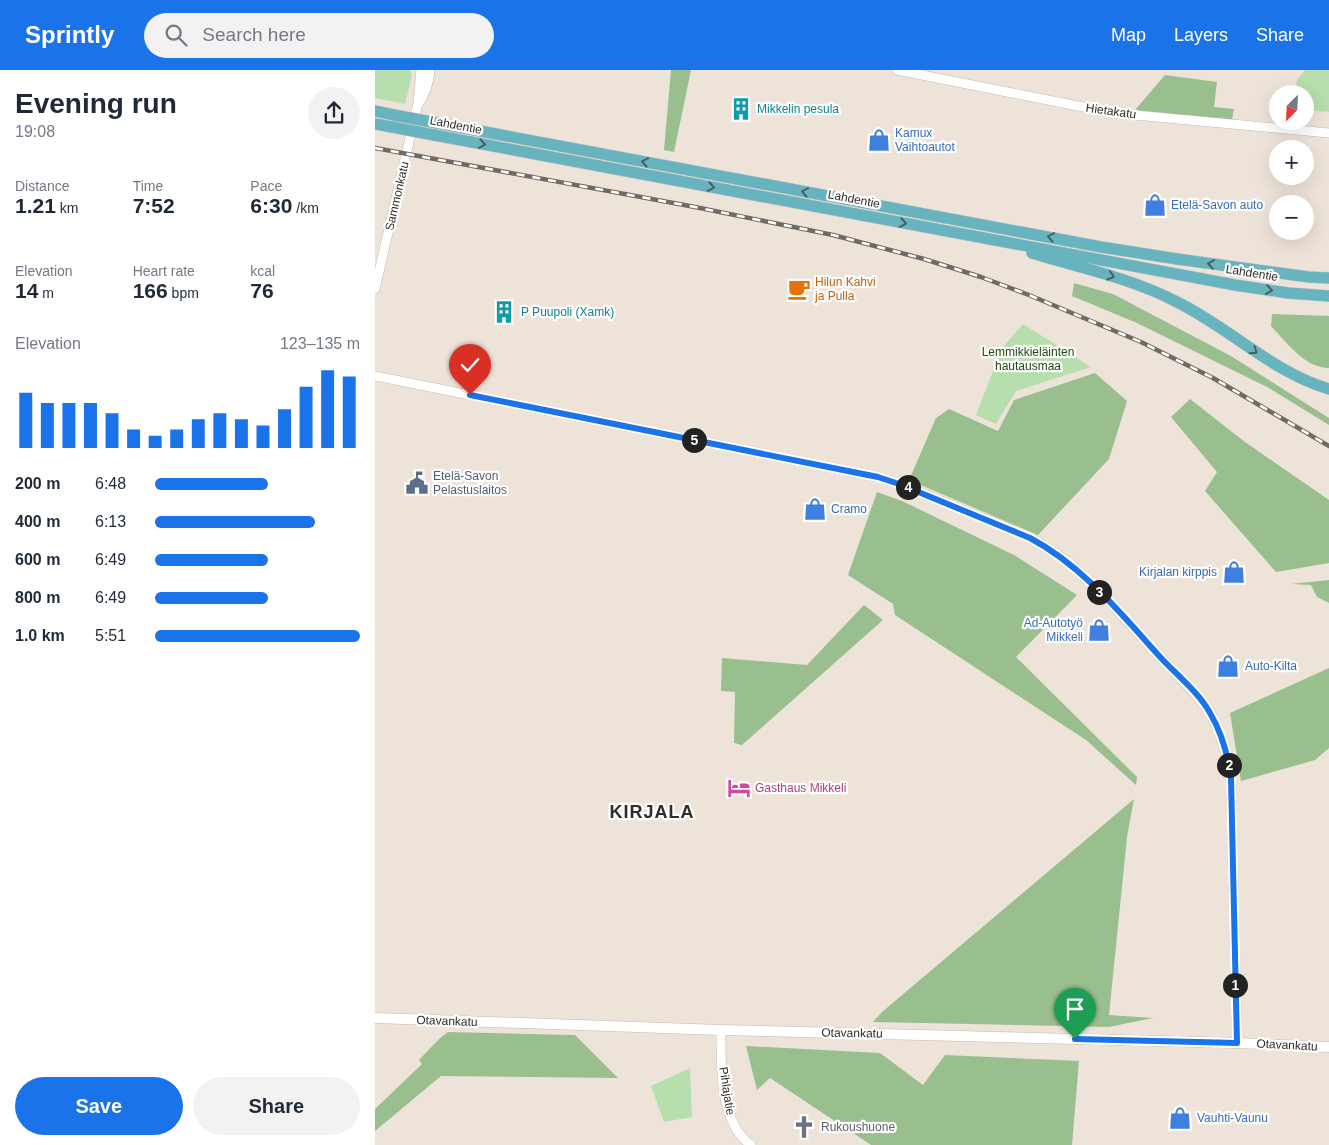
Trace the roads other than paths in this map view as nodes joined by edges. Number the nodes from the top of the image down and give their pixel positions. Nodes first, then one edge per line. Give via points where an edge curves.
1 (421, 70) edge
2 (430, 70) edge
3 (897, 70) edge
4 (418, 103) junction
5 (375, 111) edge
6 (375, 124) edge
7 (1329, 133) edge
8 (997, 242) junction
9 (1329, 278) edge
10 (375, 289) edge
11 (1329, 296) edge
12 (375, 376) edge
13 (1329, 389) edge
14 (375, 1018) edge
15 (721, 1030) junction
16 (1237, 1043) junction
17 (1329, 1047) edge
18 (751, 1145) edge

1 - 4 street, Sammonkatu
2 - 4 street, Sammonkatu via 425,95
3 - 7 street, Hietakatu via 1113,112
4 - 10 street, Sammonkatu
9 -> 5 highway, Lahdentie, bridge via 1177,260 1101,247
6 -> 8 highway, Lahdentie, bridge
8 -> 11 highway, Lahdentie via 1235,285
8 -> 13 highway via 1151,289 1202,316 1282,369
12 - 16 street via 878,477 1030,538 1069,562 1195,694 1210,712 1221,737 1231,778
14 - 15 main road, Otavankatu
15 - 16 main road, Otavankatu
15 - 18 street, Pihlajatie via 728,1113 737,1130
16 - 17 main road, Otavankatu

